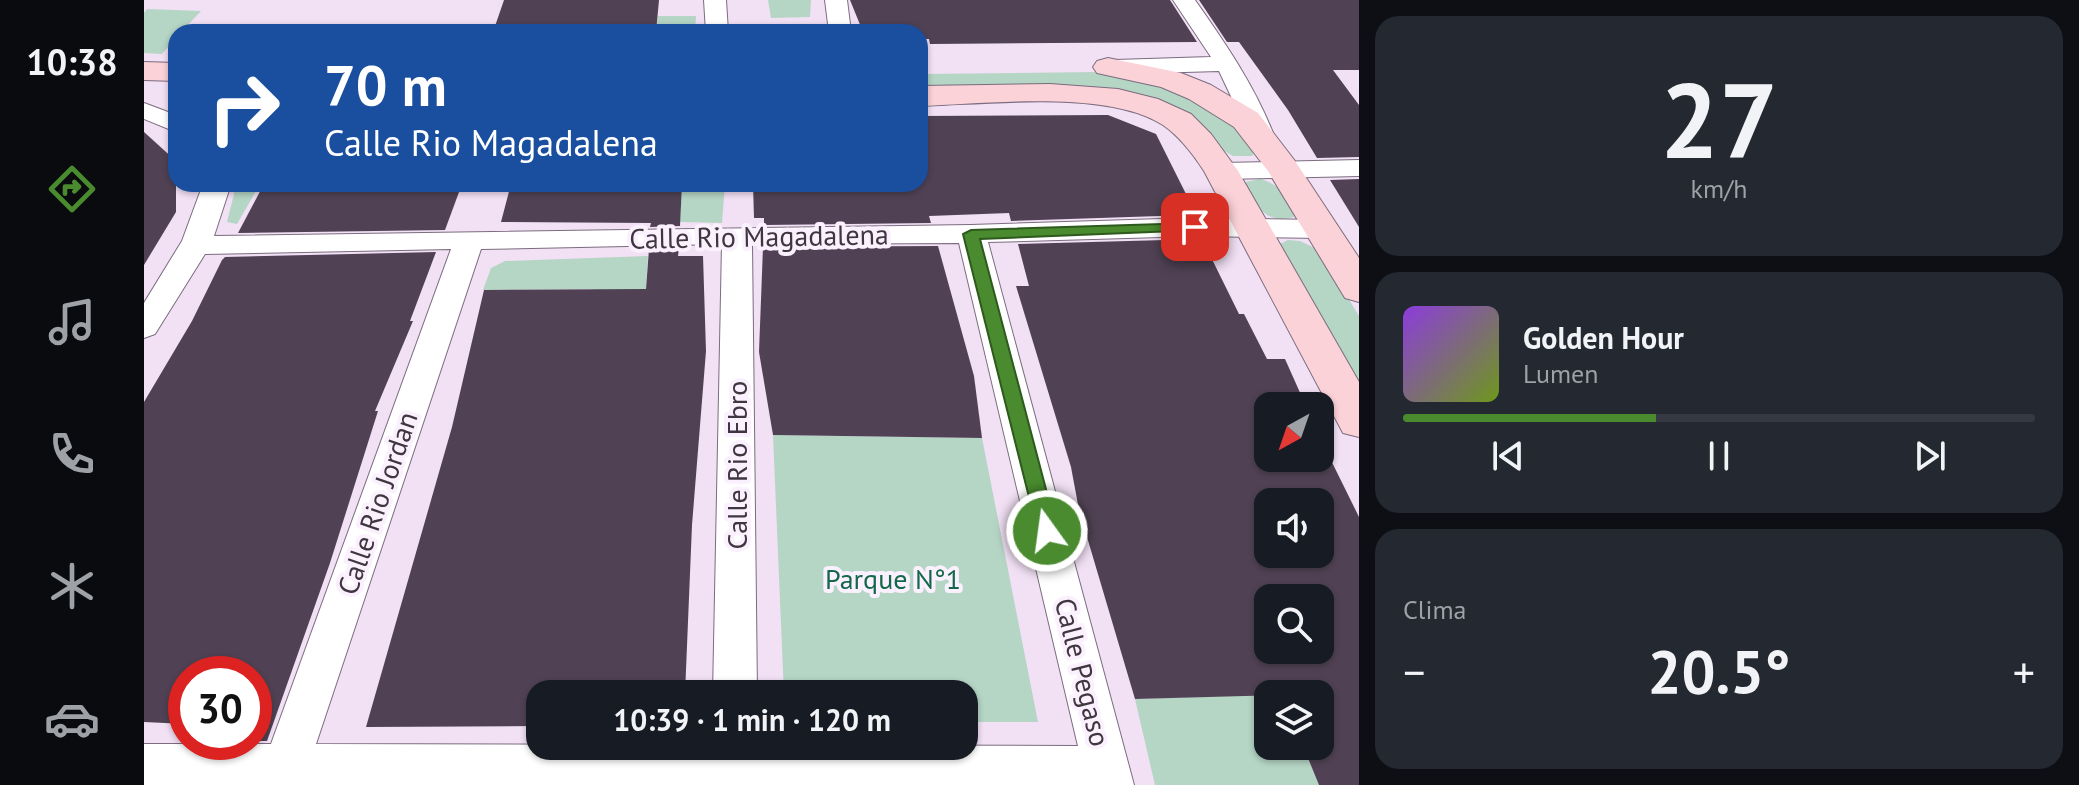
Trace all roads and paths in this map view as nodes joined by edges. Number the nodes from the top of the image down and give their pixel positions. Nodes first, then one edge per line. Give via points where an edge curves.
1 (715, 0) edge
2 (836, 0) edge
3 (1184, 0) edge
4 (716, 24) edge
5 (839, 24) edge
6 (1225, 64) junction
7 (928, 67) edge
8 (1115, 67) junction
9 (144, 71) edge
10 (168, 72) edge
11 (928, 96) edge
12 (144, 102) edge
13 (168, 102) edge
14 (144, 110) edge
15 (168, 120) edge
16 (1262, 138) junction
17 (1283, 168) junction
18 (1359, 168) edge
19 (1221, 171) junction
20 (215, 192) edge
21 (1322, 229) junction
22 (1254, 230) junction
23 (971, 234) junction
24 (737, 235) junction
25 (469, 240) junction
26 (196, 245) junction
27 (1359, 289) edge
28 (144, 327) edge
29 (1359, 421) edge
30 (735, 680) edge
31 (585, 760) edge
32 (790, 760) edge
33 (144, 766) edge
34 (286, 766) junction
35 (1110, 777) edge

1 - 4 street
2 - 5 street
3 - 6 street
6 - 8 street
6 - 16 street via 1254,112
7 - 8 main road
8 - 16 main road via 1200,92 1246,120
9 - 10 main road
11 - 19 main road via 1085,95 1132,101 1173,117 1208,150
12 - 13 main road
14 - 15 street
16 - 17 main road
17 - 18 street
17 - 19 street
17 - 21 main road
19 - 22 main road
20 - 26 street
21 - 22 street, Calle Rio Magadalena
21 - 27 main road
22 - 23 street, Calle Rio Magadalena
22 - 29 main road
23 - 24 street, Calle Rio Magadalena
23 - 35 street, Calle Pegaso
24 - 25 street, Calle Rio Magadalena
24 - 30 street, Calle Rio Ebro
25 - 26 street, Calle Rio Magadalena
25 - 34 street, Calle Rio Jordan
26 - 28 street
31 - 34 street
32 - 35 street
33 - 34 street

